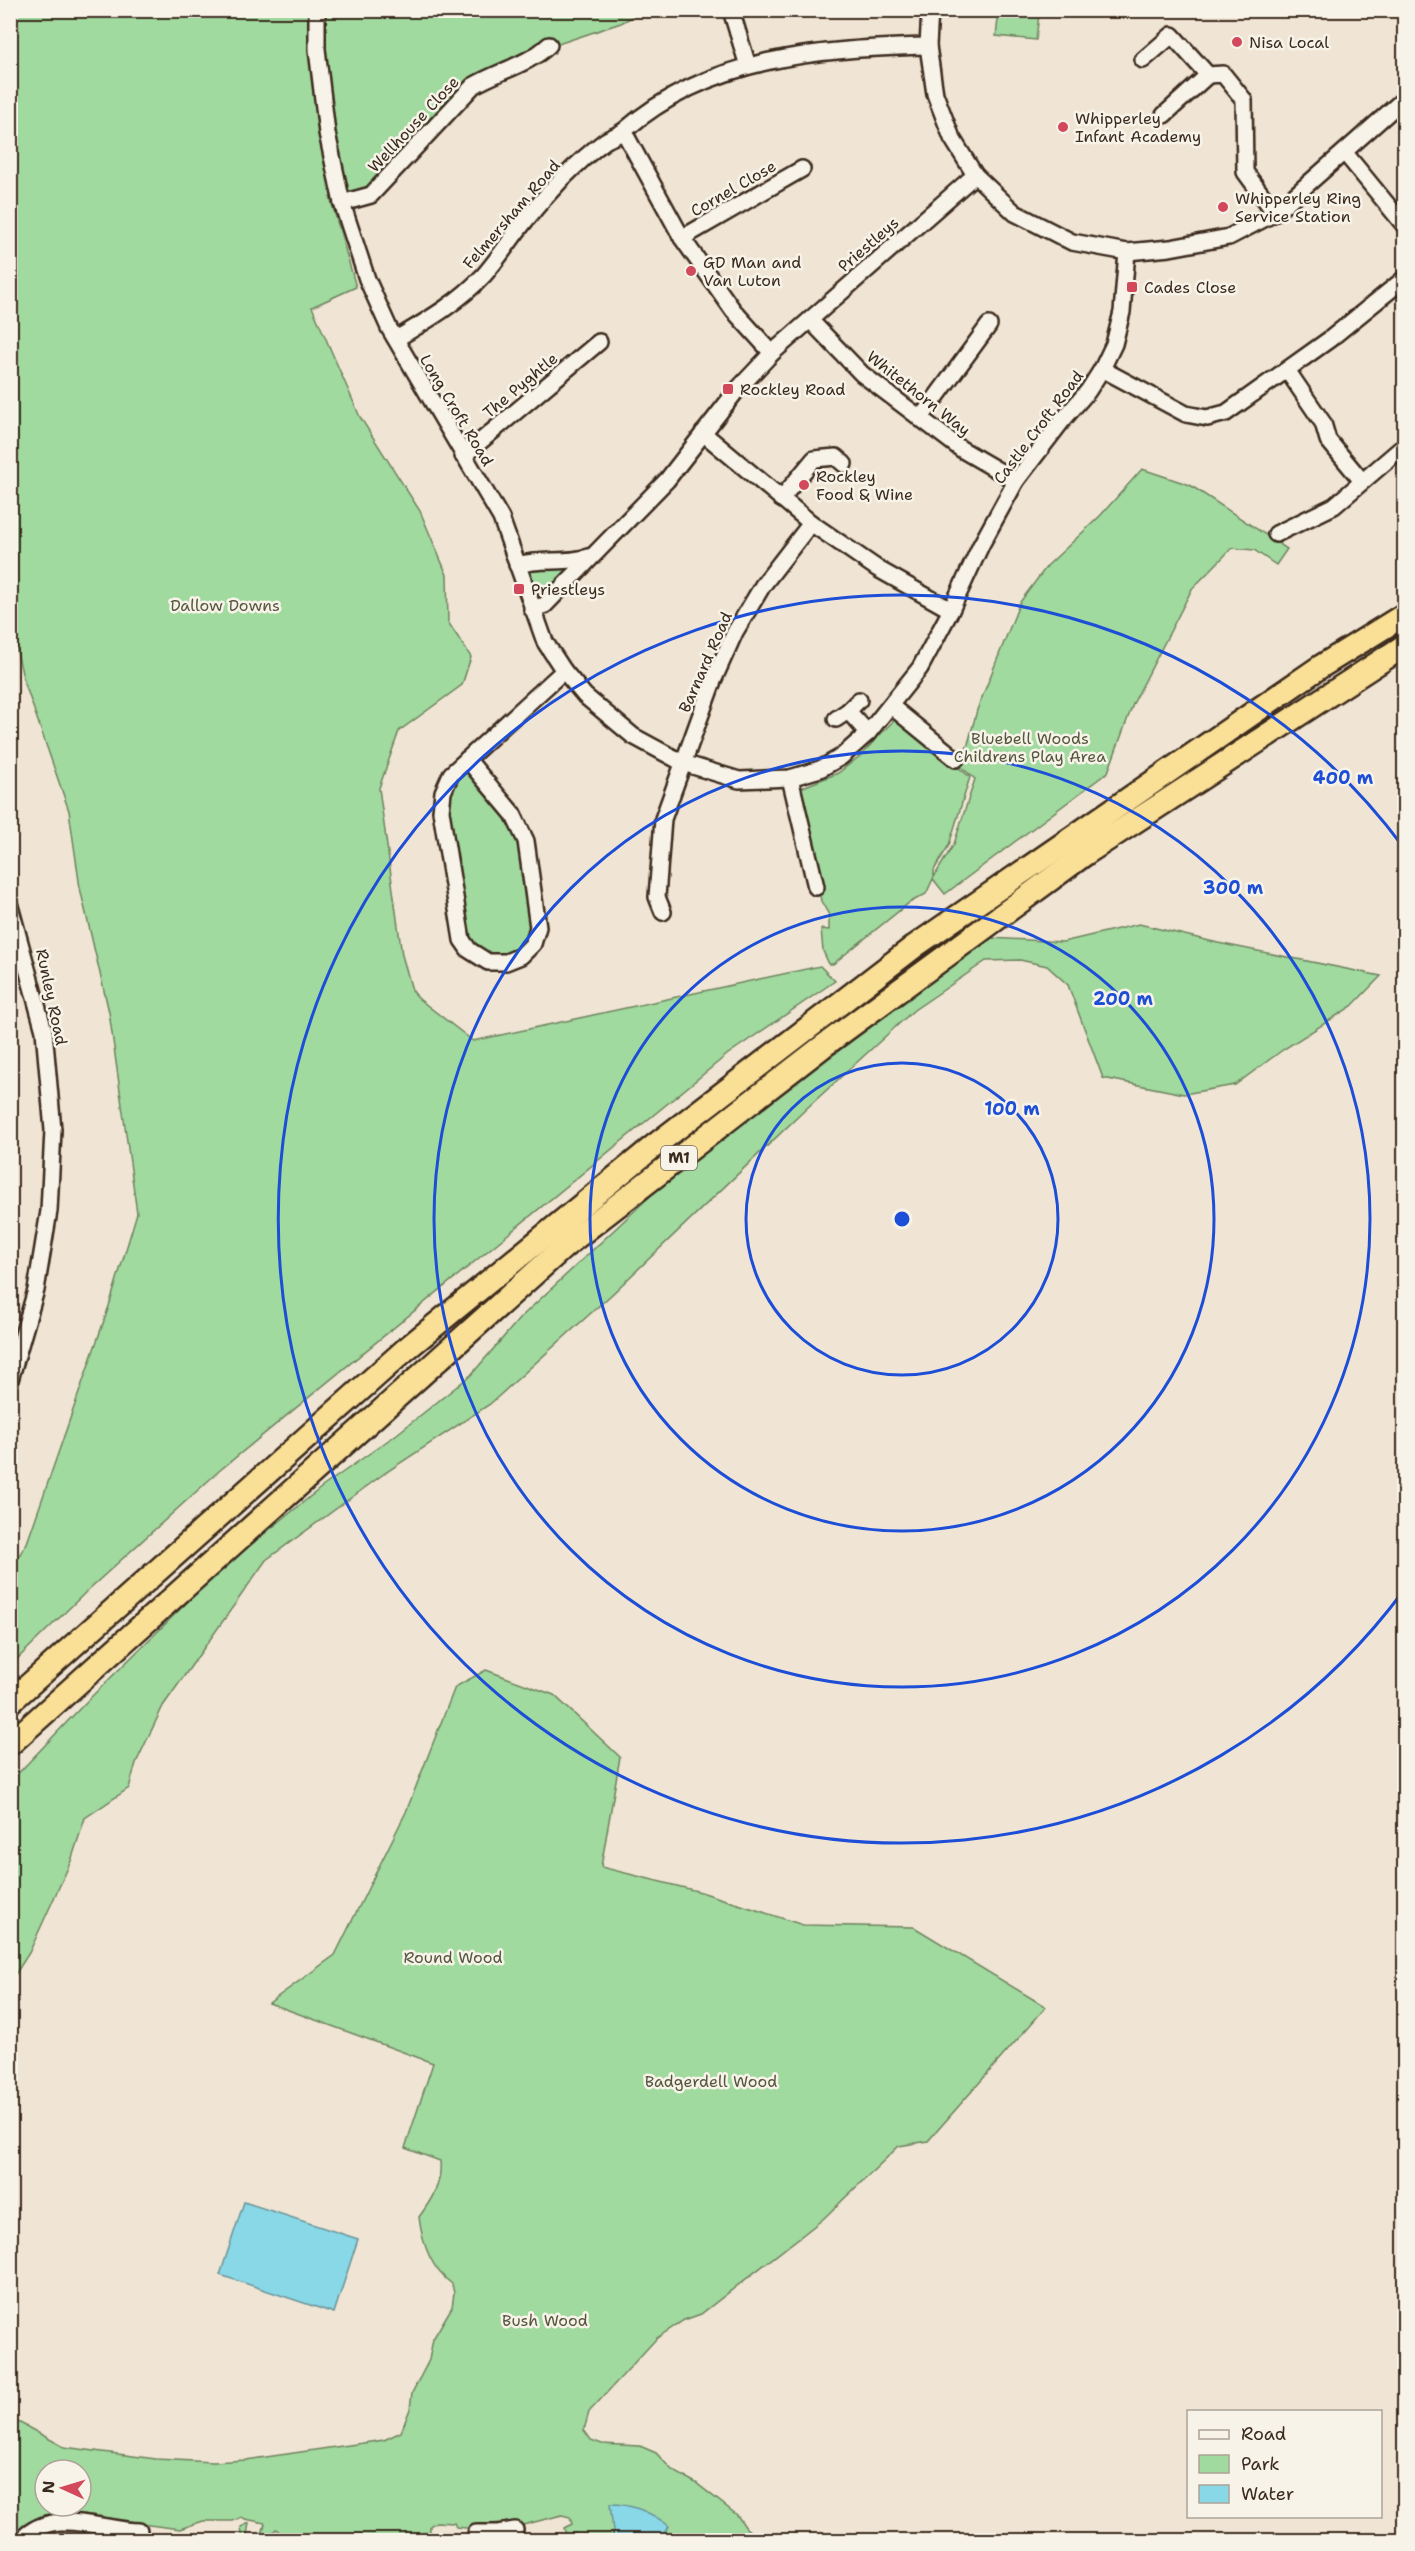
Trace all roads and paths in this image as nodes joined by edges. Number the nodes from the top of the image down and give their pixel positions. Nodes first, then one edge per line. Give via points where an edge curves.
1 (317, 10) edge
2 (731, 10) edge
3 (930, 10) edge
4 (928, 46) junction
5 (546, 48) dead end
6 (1143, 60) dead end
7 (748, 66) junction
8 (1208, 75) junction
9 (1404, 99) edge
10 (1164, 116) dead end
11 (624, 132) junction
12 (1345, 153) junction
13 (802, 170) dead end
14 (975, 175) junction
15 (342, 203) junction
16 (1275, 213) junction
17 (1404, 225) edge
18 (682, 238) junction
19 (1127, 252) junction
20 (1404, 279) edge
21 (810, 320) junction
22 (989, 325) dead end
23 (396, 339) junction
24 (599, 342) dead end
25 (772, 353) junction
26 (1102, 369) junction
27 (1287, 370) junction
28 (920, 420) junction
29 (703, 433) junction
30 (1404, 446) edge
31 (463, 456) junction
32 (844, 464) dead end
33 (1362, 481) junction
34 (1016, 482) junction
35 (781, 499) junction
36 (811, 522) junction
37 (1276, 534) dead end
38 (595, 555) junction
39 (517, 565) junction
40 (532, 609) junction
41 (951, 610) junction
42 (1404, 615) edge
43 (1404, 646) edge
44 (564, 671) junction
45 (891, 706) junction
46 (847, 710) dead end
47 (868, 733) junction
48 (467, 759) junction
49 (956, 759) dead end
50 (683, 763) junction
51 (790, 778) junction
52 (816, 887) dead end
53 (10, 906) edge
54 (663, 912) dead end
55 (10, 1380) edge
56 (10, 1702) edge
57 (10, 1744) edge
58 (515, 2530) dead end
59 (139, 2531) dead end
60 (476, 2533) dead end
61 (116, 2535) edge
62 (498, 2537) edge
63 (21, 2541) edge

1 - 15 street, Long Croft Road via 327,133
2 - 7 street
3 - 4 street
4 - 7 street, Felmersham Road via 845,48
4 - 14 street via 935,94 949,130
5 - 15 street, Wellhouse Close via 536,57 473,86 371,195
6 - 8 street via 1172,35
7 - 11 street, Felmersham Road via 674,97 633,121
8 - 10 street
8 - 16 street via 1223,74 1244,100 1245,172
9 - 12 street
11 - 18 street
11 - 23 street, Felmersham Road via 606,140 564,177 483,275 453,303
12 - 16 street
12 - 17 street
13 - 18 street, Cornel Close
14 - 19 street via 1015,213 1072,242
14 - 21 street, Priestleys
15 - 23 street, Long Croft Road via 367,279
16 - 19 street via 1229,237
18 - 25 street via 733,310
19 - 26 street, Castle Croft Road via 1122,312 1114,344
20 - 27 street
21 - 25 street, Priestleys
21 - 28 street, Whitethorn Way via 862,374
22 - 28 street
23 - 31 street, Long Croft Road
24 - 31 street, The Pyghtle
25 - 29 street, Priestleys
26 - 27 street via 1186,414 1207,418 1226,413
26 - 34 street, Castle Croft Road
27 - 33 street via 1323,423 1328,440
28 - 34 street, Whitethorn Way
29 - 35 street
29 - 38 street, Priestleys via 667,480
30 - 33 street
31 - 39 street, Long Croft Road via 501,518
32 - 35 street via 836,458 814,459
33 - 37 street via 1334,506
34 - 41 street, Castle Croft Road
35 - 36 street
36 - 41 street via 878,569
36 - 50 street, Barnard Road via 763,585 735,632
38 - 39 street via 574,562 531,561
38 - 40 street, Priestleys via 545,605
39 - 40 street, Long Croft Road
40 - 44 street, Long Croft Road via 545,642
41 - 45 street, Castle Croft Road via 920,668
42 - 56 highway, M1 via 1320,667 915,946 654,1146 405,1350
43 - 57 highway, M1 via 1085,854 822,1047 565,1246
44 - 48 street
44 - 50 street, Long Croft Road via 585,696 633,736
45 - 47 street, Castle Croft Road
45 - 49 street
46 - 47 street
47 - 51 street, Castle Croft Road via 841,758
48 - 48 street via 451,774 441,811 462,940 469,950 488,962 506,962 521,956 533,944 538,927 526,842 513,814
50 - 51 street, Castle Croft Road via 739,780
50 - 54 street, Barnard Road via 663,819 657,897
51 - 52 street
53 - 55 street, Runley Road via 44,1031 53,1130 49,1211 42,1256
58 - 62 street
59 - 61 street
60 - 62 street
61 - 63 street via 65,2521 36,2528

